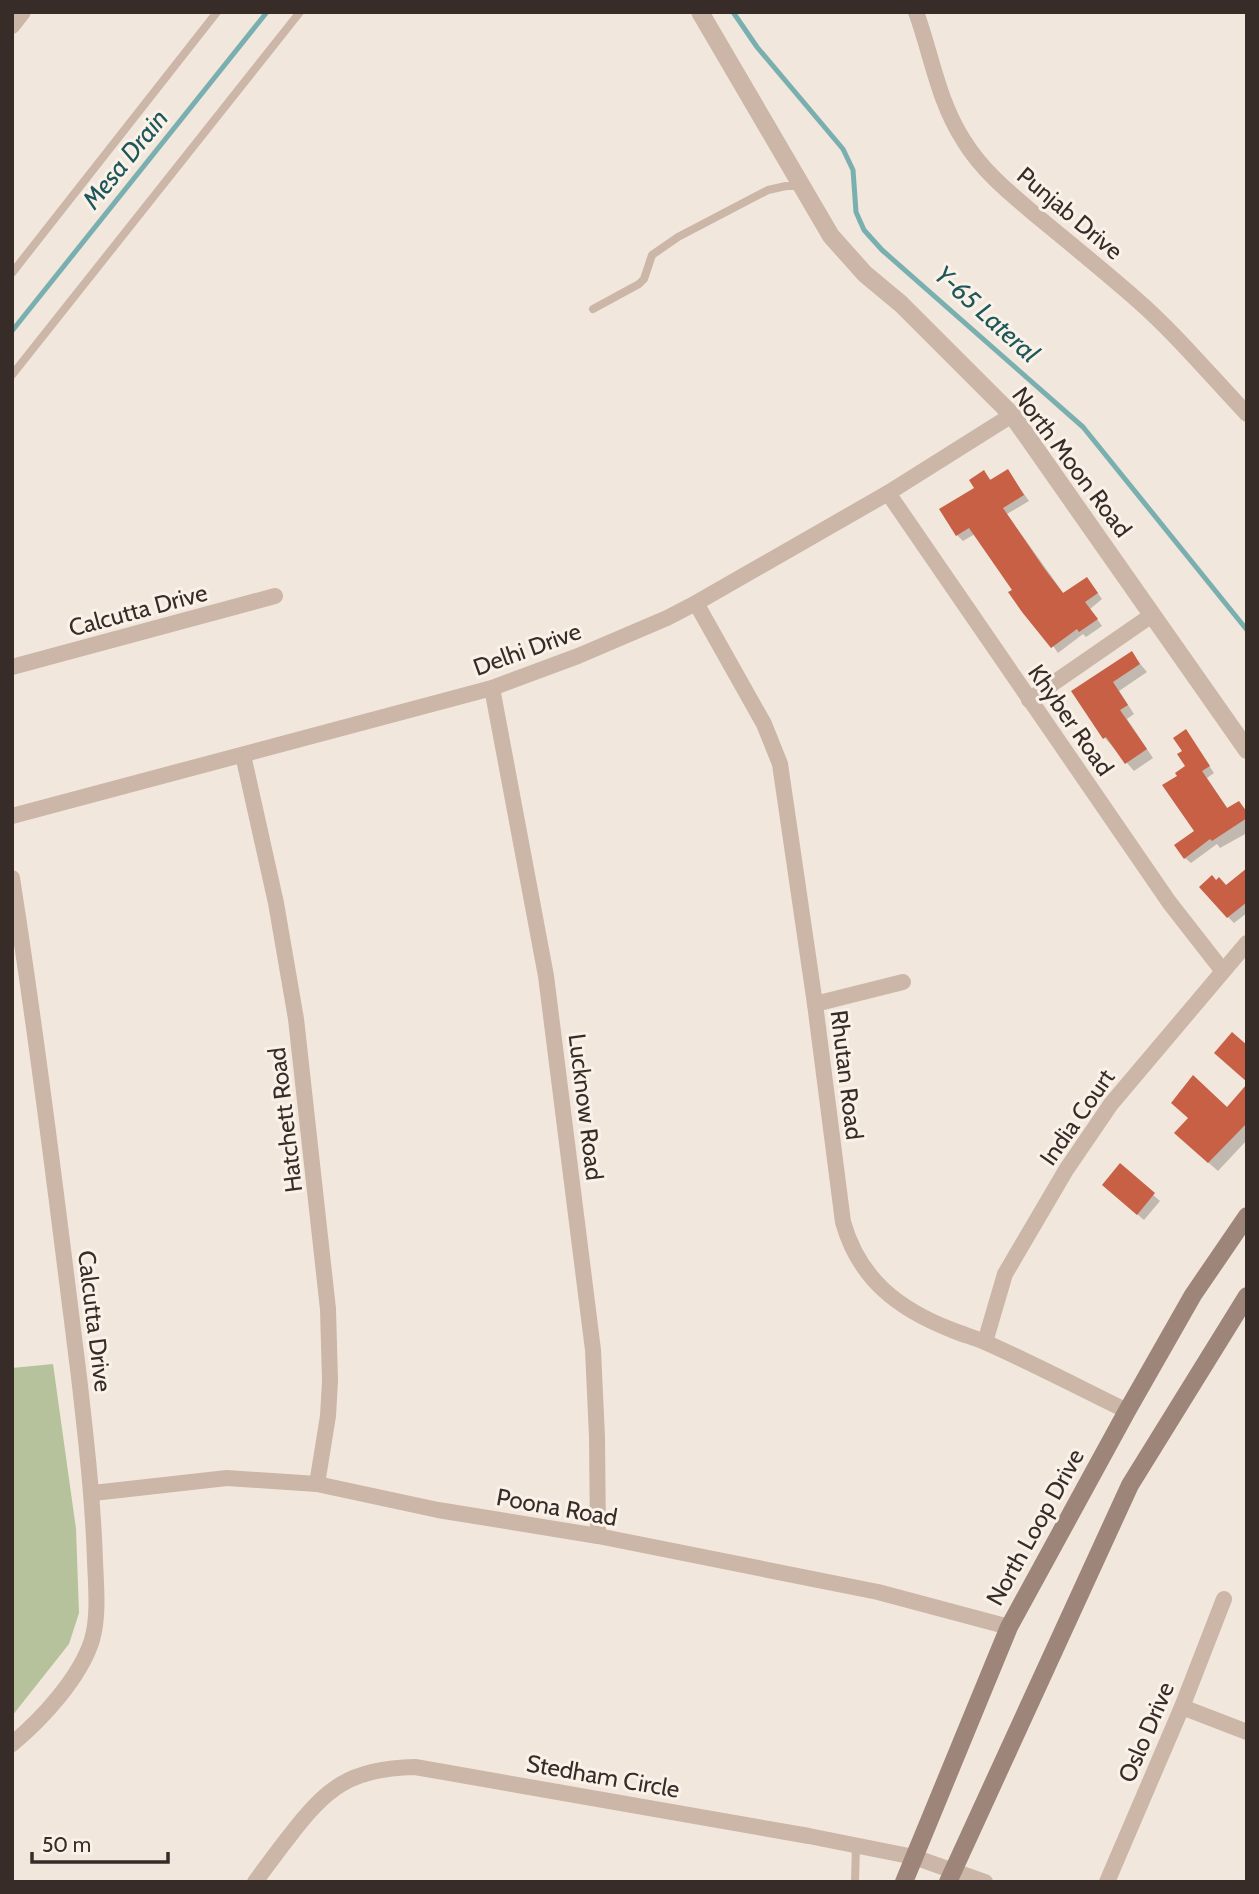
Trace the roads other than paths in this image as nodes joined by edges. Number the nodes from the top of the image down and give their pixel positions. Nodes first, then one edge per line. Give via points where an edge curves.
1 (217, 12) edge
2 (300, 12) edge
3 (699, 12) edge
4 (916, 12) edge
5 (804, 187) junction
6 (12, 273) edge
7 (593, 309) dead end
8 (12, 375) edge
9 (1247, 414) edge
10 (1012, 415) junction
11 (888, 493) junction
12 (275, 596) dead end
13 (696, 603) junction
14 (1152, 615) junction
15 (12, 667) edge
16 (492, 688) junction
17 (1029, 700) junction
18 (1247, 750) edge
19 (243, 755) junction
20 (12, 816) edge
21 (12, 878) edge
22 (1247, 943) edge
23 (1222, 970) junction
24 (903, 982) dead end
25 (815, 1003) junction
26 (1247, 1216) edge
27 (1247, 1296) edge
28 (985, 1342) junction
29 (1126, 1410) junction
30 (317, 1484) junction
31 (93, 1493) junction
32 (598, 1536) junction
33 (1224, 1599) dead end
34 (1009, 1627) junction
35 (1182, 1707) junction
36 (1247, 1732) edge
37 (12, 1744) edge
38 (856, 1845) junction
39 (915, 1857) junction
40 (950, 1876) edge
41 (256, 1882) edge
42 (855, 1882) edge
43 (904, 1882) edge
44 (985, 1882) edge
45 (1107, 1882) edge

1 - 6 lane
2 - 8 lane
3 - 5 street, North Moon Road
4 - 9 street, Punjab Drive via 949,115 980,164 1139,301
5 - 7 lane via 768,190 678,237 652,255 639,284
5 - 10 street, North Moon Road via 831,236 864,274 901,304
10 - 11 street, Delhi Drive
10 - 14 street, North Moon Road
11 - 13 street, Delhi Drive
11 - 17 street, Khyber Road
12 - 15 street, Calcutta Drive
13 - 16 street, Delhi Drive via 578,656
13 - 25 street, Rhutan Road via 764,724 780,764
14 - 17 street
14 - 18 street, North Moon Road
16 - 19 street, Delhi Drive
16 - 32 street, Lucknow Road via 548,990 593,1350
17 - 23 street, Khyber Road via 1169,902
19 - 20 street, Delhi Drive
19 - 30 street, Hatchett Road via 296,1019 323,1258 330,1381
21 - 31 street, Calcutta Drive via 37,1037
22 - 23 street, India Court
23 - 28 street, India Court via 1111,1104 1066,1170 1005,1274
24 - 25 street
25 - 28 street, Rhutan Road via 843,1222 859,1262 890,1296 950,1329
26 - 29 main road, North Loop Drive via 1193,1295
27 - 40 main road via 1130,1485
28 - 29 street, Rhutan Road
29 - 34 main road, North Loop Drive
30 - 31 street, Poona Road via 227,1478
30 - 32 street, Poona Road via 438,1510
31 - 37 street, Calcutta Drive via 96,1620 92,1640 75,1677
32 - 34 street, Poona Road via 878,1592
33 - 35 street, Oslo Drive
34 - 39 main road, North Loop Drive
35 - 36 street
35 - 45 street, Oslo Drive
38 - 39 street, Stedham Circle
38 - 41 street, Stedham Circle via 441,1771 390,1767 347,1780 327,1793 312,1806
38 - 42 lane
39 - 40 street, Stedham Circle
39 - 43 main road, North Loop Drive
40 - 44 street, Stedham Circle

